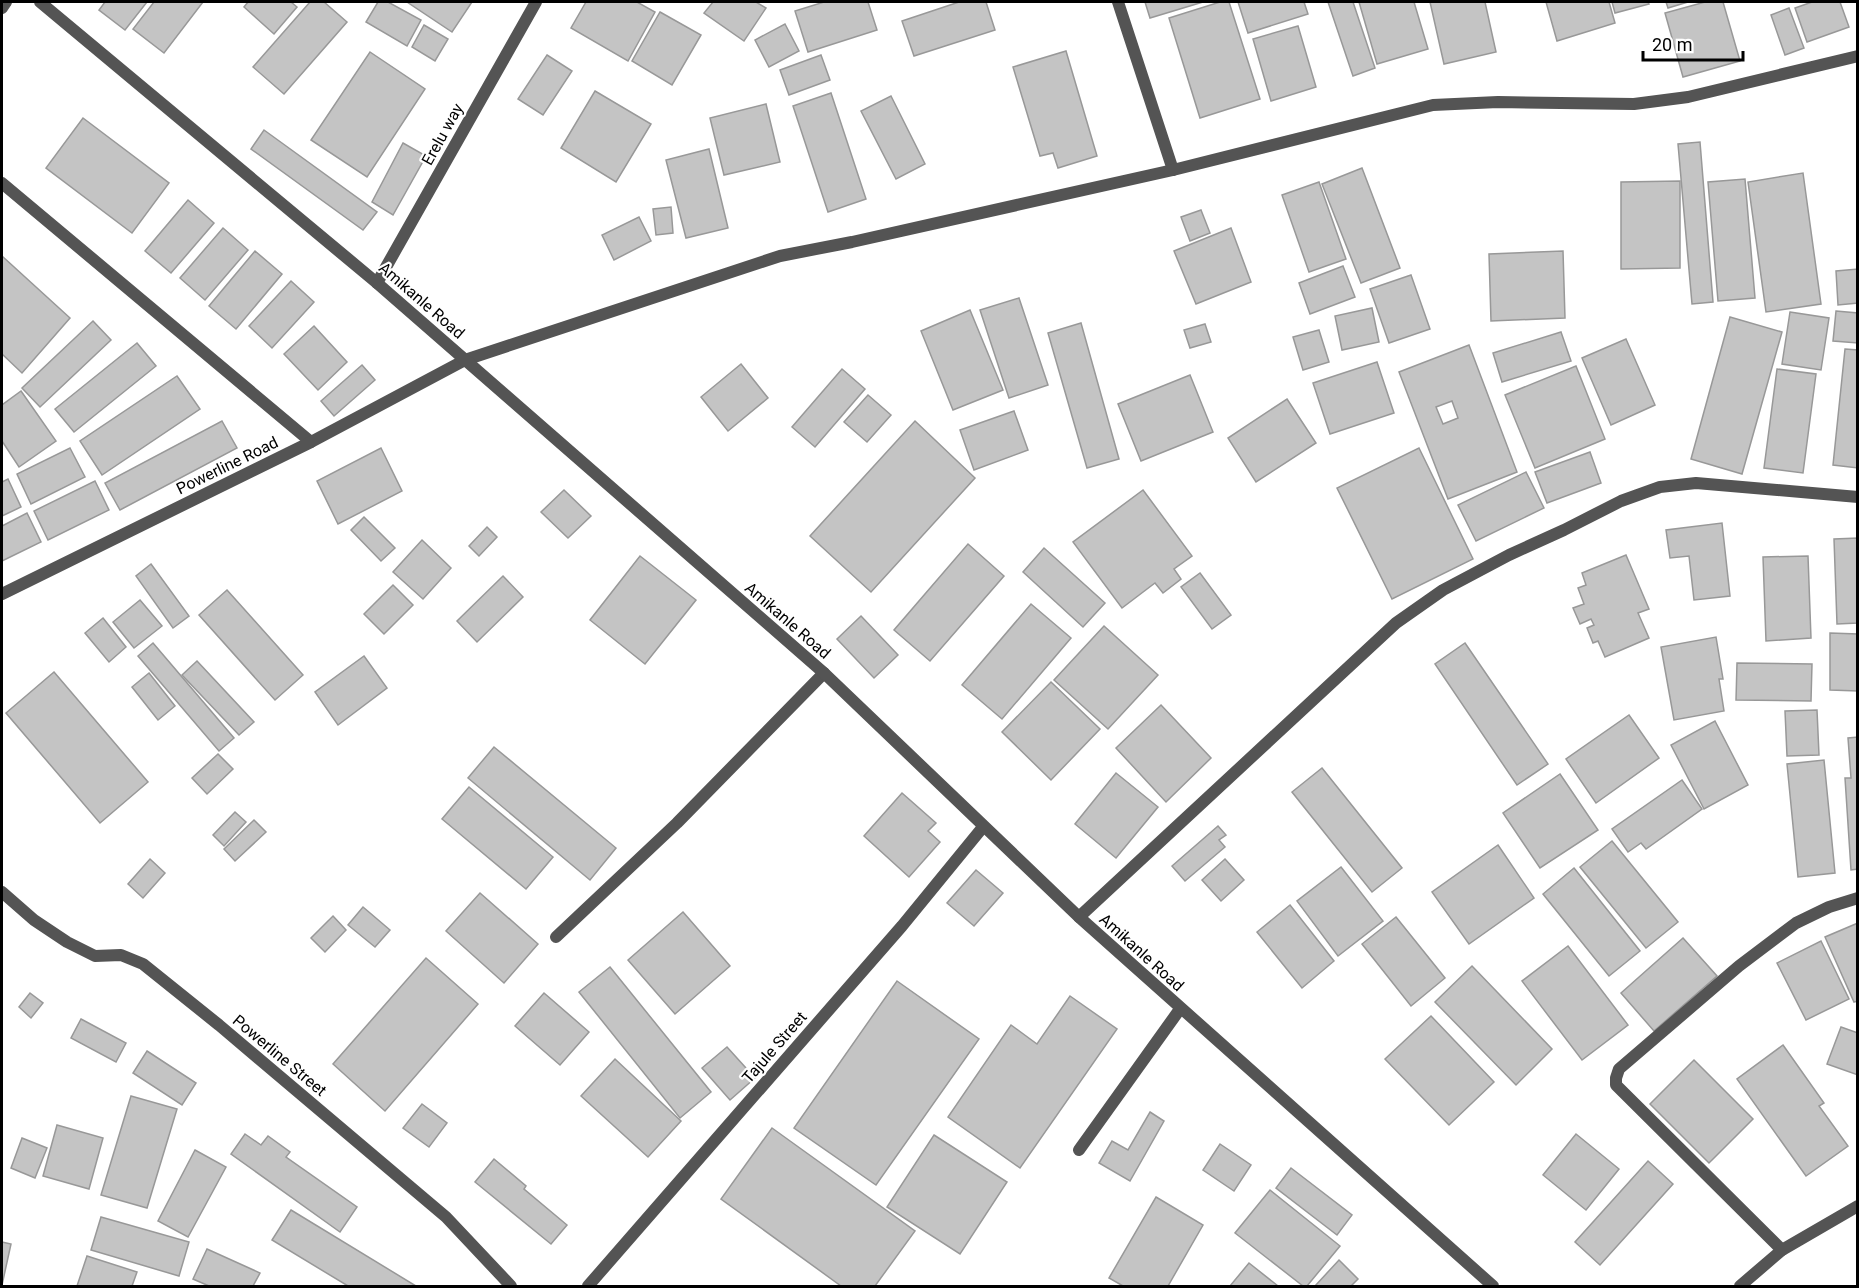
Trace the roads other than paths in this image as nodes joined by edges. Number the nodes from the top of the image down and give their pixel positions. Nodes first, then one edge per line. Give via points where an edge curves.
1 (6, 2) edge
2 (40, 2) edge
3 (536, 2) edge
4 (1118, 2) edge
5 (2, 8) edge
6 (1857, 56) edge
7 (1173, 170) junction
8 (2, 183) edge
9 (377, 283) junction
10 (465, 360) junction
11 (311, 442) junction
12 (1857, 496) edge
13 (2, 594) edge
14 (824, 673) junction
15 (983, 827) junction
16 (2, 892) edge
17 (1857, 898) edge
18 (1079, 917) junction
19 (556, 937) dead end
20 (1180, 1009) junction
21 (1079, 1150) dead end
22 (1857, 1206) edge
23 (1782, 1250) junction
24 (511, 1287) edge
25 (588, 1287) edge
26 (1492, 1287) edge
27 (1740, 1287) edge

1 - 5 street
2 - 9 street, Amikanle Road
3 - 9 street, Erelu way
4 - 7 street
6 - 7 street, Powerline Road via 1688,97 1635,104 1433,105
7 - 10 street, Powerline Road via 780,256
8 - 11 street
9 - 10 street, Amikanle Road
10 - 11 street, Powerline Road
10 - 14 street, Amikanle Road
11 - 13 street, Powerline Road
12 - 18 street via 1696,483 1660,487 1621,501 1453,585 1396,623
14 - 15 street, Amikanle Road
14 - 19 street
15 - 18 street, Amikanle Road
15 - 25 street, Tajule Street via 902,926
16 - 24 street, Powerline Street via 67,942 95,956 121,955 143,964 446,1217
17 - 23 street via 1796,923 1641,1049 1619,1069 1616,1078 1616,1085
18 - 20 street, Amikanle Road
20 - 21 street
20 - 26 street, Amikanle Road
22 - 23 street
23 - 27 street

